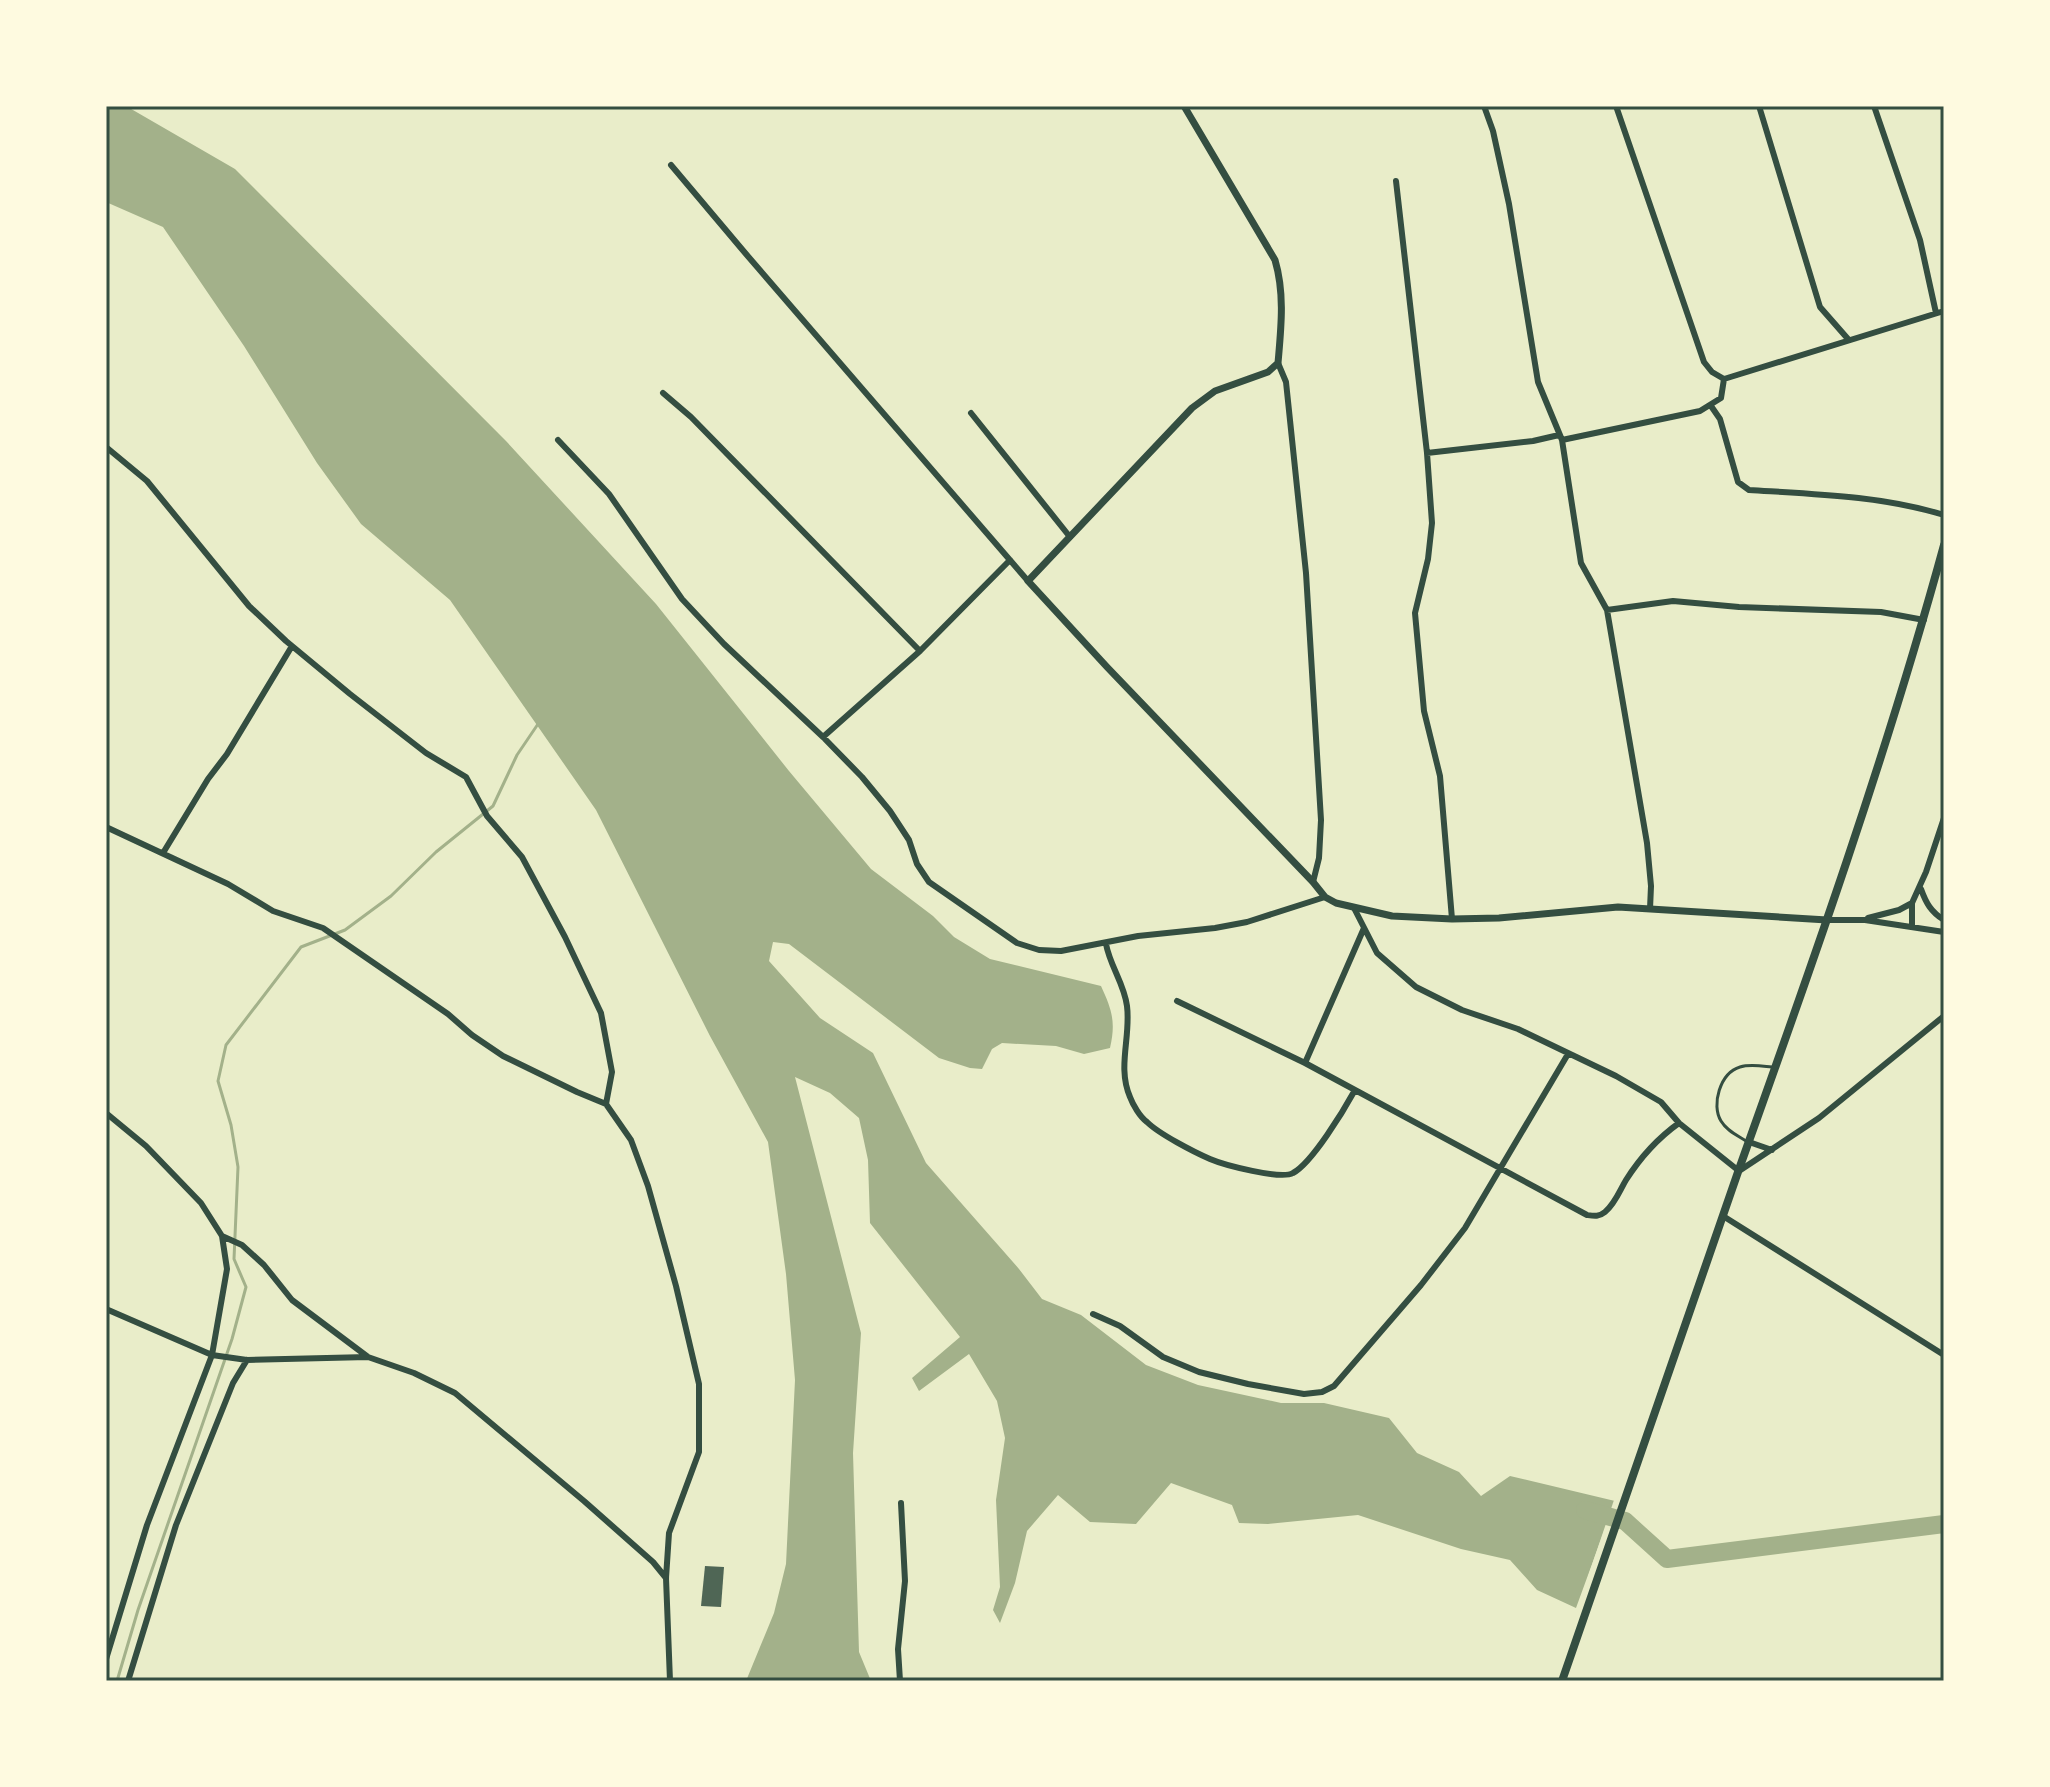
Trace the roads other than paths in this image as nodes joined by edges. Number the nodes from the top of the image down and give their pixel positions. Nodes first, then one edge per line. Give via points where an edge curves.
1 (1184, 106) edge
2 (1484, 106) edge
3 (1616, 106) edge
4 (1759, 106) edge
5 (1874, 106) edge
6 (671, 165) dead end
7 (1396, 181) dead end
8 (1944, 311) edge
9 (1936, 313) junction
10 (1848, 339) junction
11 (1278, 363) junction
12 (1724, 379) junction
13 (663, 393) dead end
14 (1711, 406) junction
15 (971, 413) dead end
16 (1560, 438) junction
17 (558, 440) dead end
18 (106, 447) edge
19 (1427, 453) junction
20 (1944, 515) edge
21 (1070, 537) junction
22 (1944, 545) edge
23 (1010, 560) junction
24 (1028, 581) junction
25 (1607, 610) junction
26 (1924, 620) junction
27 (292, 646) junction
28 (920, 651) junction
29 (823, 737) junction
30 (1944, 818) edge
31 (107, 831) edge
32 (163, 853) junction
33 (1313, 882) junction
34 (1920, 887) junction
35 (1325, 897) junction
36 (1912, 903) junction
37 (1354, 908) junction
38 (1650, 909) junction
39 (1452, 919) junction
40 (1827, 920) junction
41 (1865, 920) junction
42 (1944, 920) edge
43 (1912, 927) junction
44 (1364, 928) junction
45 (1944, 932) edge
46 (1106, 944) junction
47 (1177, 1001) dead end
48 (1944, 1016) edge
49 (1568, 1054) junction
50 (1305, 1063) junction
51 (1775, 1067) junction
52 (1355, 1090) junction
53 (606, 1104) junction
54 (106, 1113) edge
55 (1679, 1123) junction
56 (1749, 1142) junction
57 (1772, 1150) junction
58 (1502, 1167) junction
59 (1739, 1171) junction
60 (1723, 1216) junction
61 (222, 1236) junction
62 (106, 1309) edge
63 (1093, 1314) dead end
64 (216, 1355) junction
65 (1944, 1355) edge
66 (368, 1357) junction
67 (247, 1360) junction
68 (901, 1503) dead end
69 (666, 1578) junction
70 (106, 1659) edge
71 (128, 1681) edge
72 (670, 1681) edge
73 (900, 1681) edge
74 (1562, 1681) edge

1 - 11 street via 1275,260 1282,317
2 - 16 street via 1509,204 1538,382
3 - 12 street via 1704,362
4 - 10 street via 1820,307
5 - 9 street via 1920,240
6 - 23 street
7 - 19 street
8 - 9 street
9 - 10 street
10 - 12 street
11 - 21 street via 1268,372 1215,391 1192,408
11 - 33 street via 1286,382 1306,573 1321,820
12 - 14 street via 1721,398
13 - 28 street
14 - 16 street
14 - 20 street via 1720,419 1738,482 1749,490 1831,495
15 - 21 street
16 - 19 street
16 - 25 street via 1581,563
17 - 29 street via 609,494 682,599
18 - 27 street via 147,481 249,606
19 - 39 street via 1432,523 1415,613 1424,711 1440,776
21 - 24 street
22 - 26 main road
23 - 24 street
23 - 28 street
24 - 33 street
25 - 26 street via 1673,601 1881,612
25 - 38 street via 1647,843
26 - 40 main road
27 - 32 street
27 - 53 street via 426,753 466,777 487,816 522,857 601,1013 612,1072
28 - 29 street
29 - 46 street via 890,811 917,864 946,895 1017,943 1039,950
30 - 34 street
31 - 32 street
32 - 53 street via 273,911 326,930 503,1056
33 - 35 street
34 - 36 street
34 - 42 street via 1933,913
35 - 37 street
35 - 46 street via 1247,922
36 - 41 street
36 - 43 street
37 - 39 street
37 - 44 street
38 - 39 street
38 - 40 street
40 - 41 street
40 - 51 main road
41 - 43 street
43 - 45 street
44 - 49 street via 1377,953 1416,987
44 - 50 street
46 - 52 street via 1128,1009 1124,1079 1131,1099 1145,1122 1183,1146 1213,1161 1271,1175 1293,1173 1308,1160
47 - 50 street
48 - 57 street
49 - 55 street via 1661,1102
49 - 58 street
50 - 52 street
51 - 56 main road
51 - 56 lane via 1739,1067 1720,1090 1717,1108 1723,1124
52 - 58 street
53 - 69 street via 631,1140 648,1186 699,1384 699,1452 669,1533
54 - 61 street via 201,1203
55 - 58 street via 1661,1136 1611,1206 1595,1217
55 - 59 street
56 - 57 street
56 - 59 main road
57 - 59 street
58 - 63 street via 1465,1228 1421,1285 1334,1386 1322,1392 1304,1394 1199,1372 1163,1357
59 - 60 main road
60 - 65 street
60 - 74 main road
61 - 64 street via 227,1269
61 - 66 street via 242,1245 292,1300
62 - 64 street
64 - 67 street
64 - 70 street via 147,1525
66 - 67 street
66 - 69 street via 455,1393
67 - 71 street via 176,1525
68 - 73 street via 905,1581
69 - 72 street

